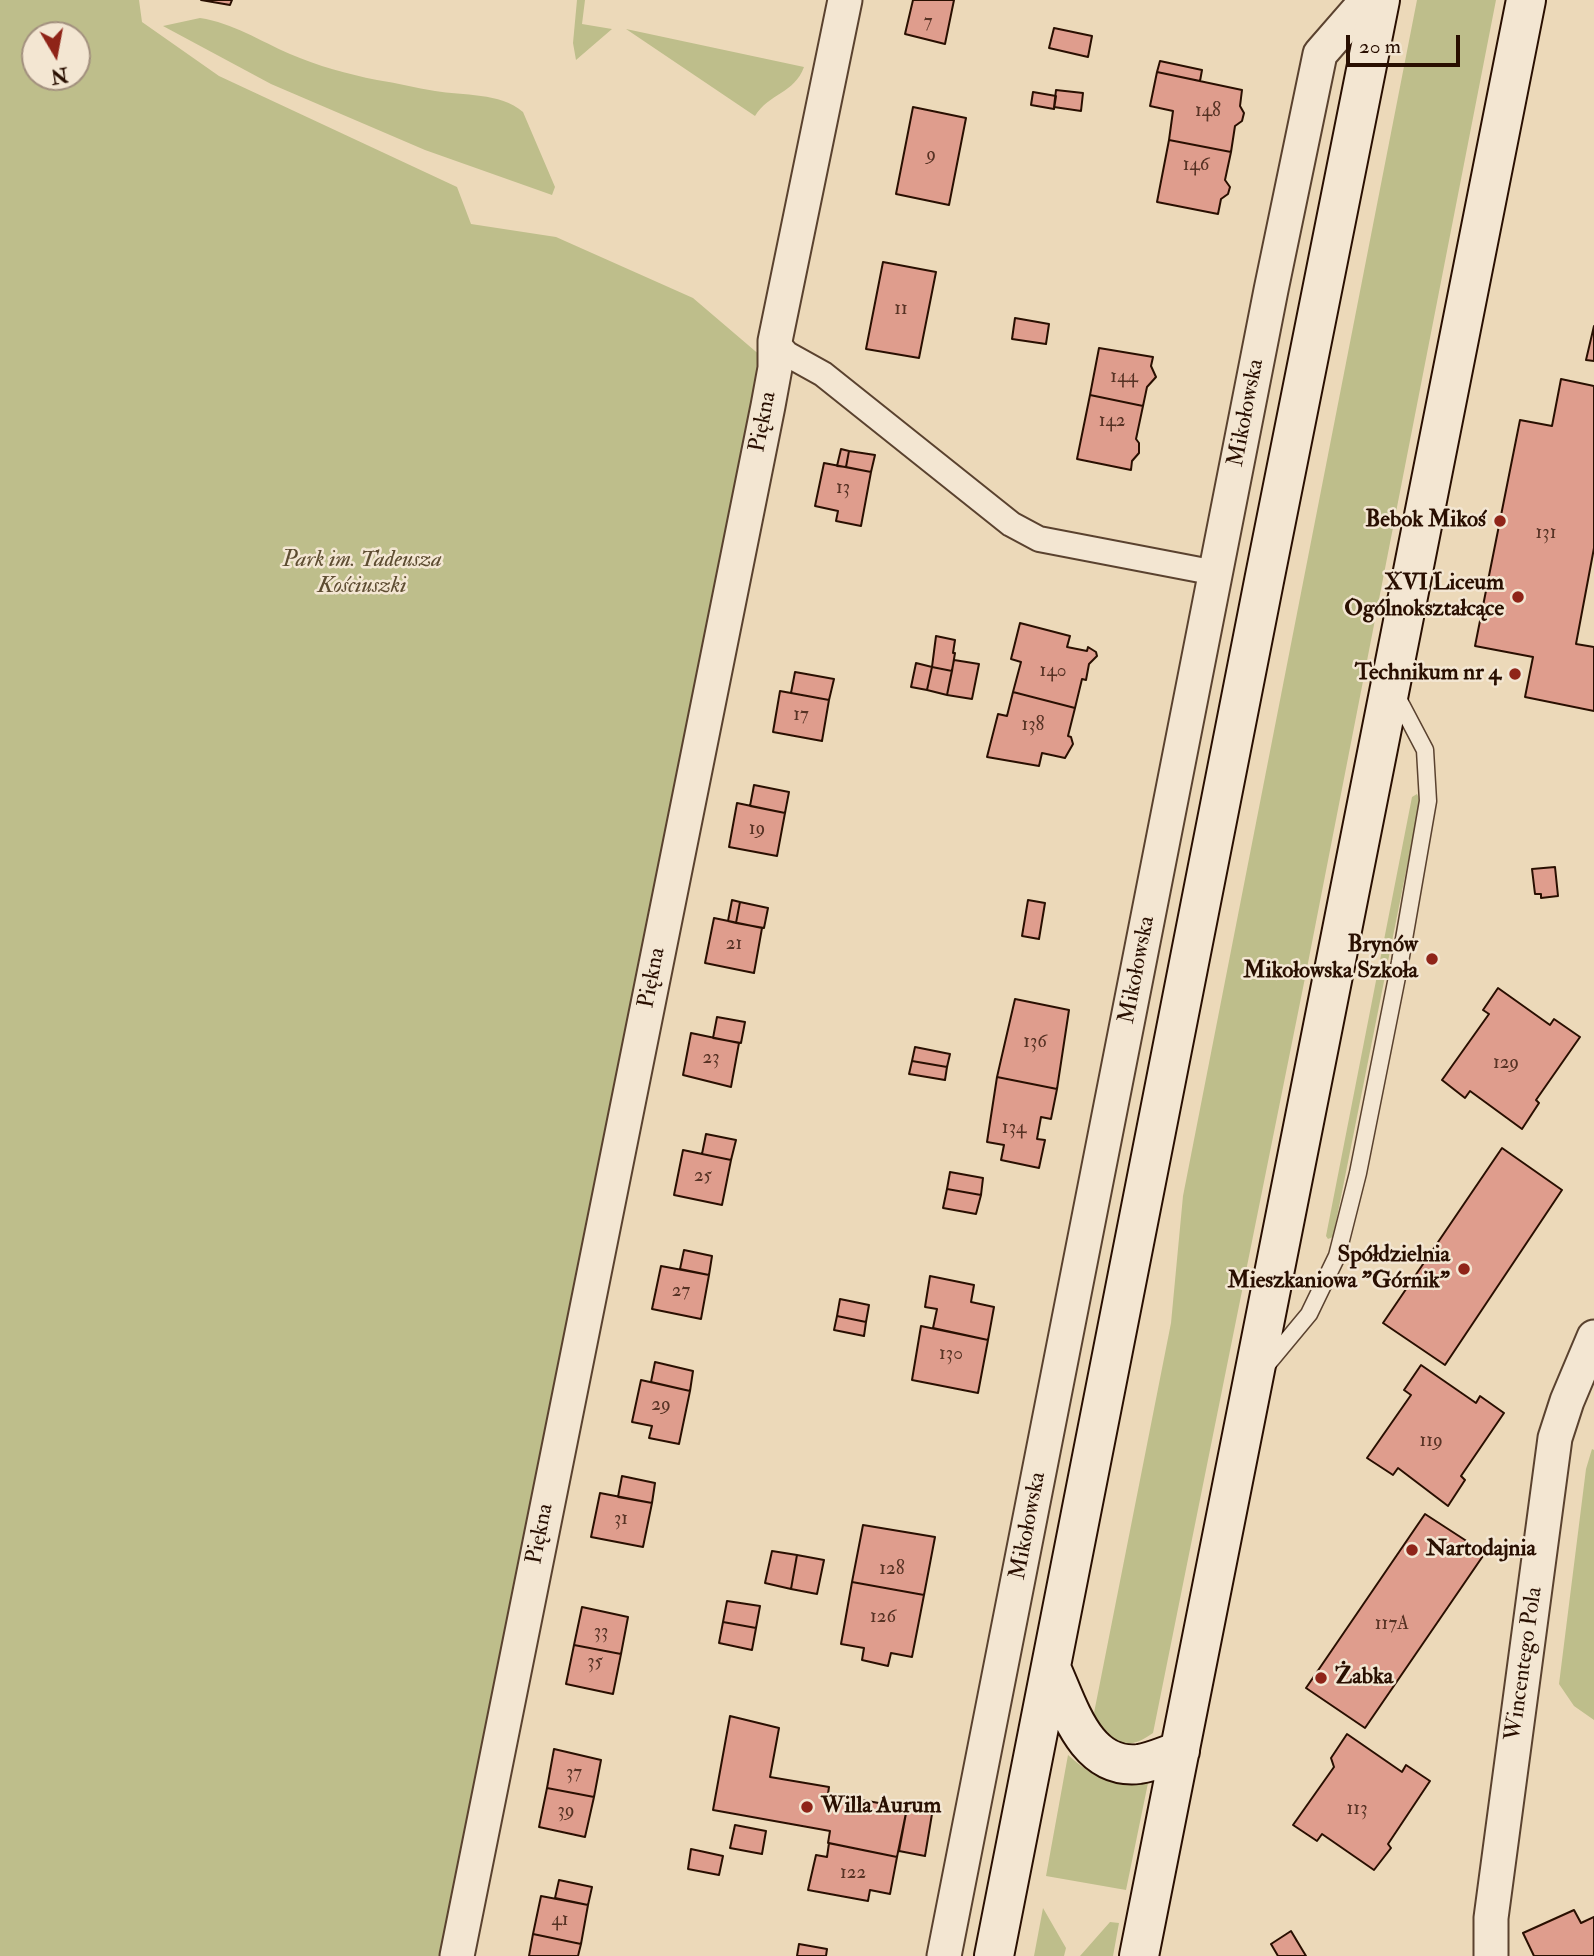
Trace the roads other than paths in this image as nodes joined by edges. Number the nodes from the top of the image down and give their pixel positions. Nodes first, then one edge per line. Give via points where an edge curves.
1 (845, 0) edge
2 (1367, 0) edge
3 (1380, 0) edge
4 (1526, 0) edge
5 (775, 341) junction
6 (1216, 573) junction
7 (1264, 580) junction
8 (1390, 684) junction
9 (1594, 1337) edge
10 (1252, 1382) junction
11 (1051, 1668) junction
12 (1180, 1751) junction
13 (457, 1956) edge
14 (944, 1956) edge
15 (994, 1956) edge
16 (1139, 1956) edge
17 (1491, 1956) edge

1 - 5 street, Piękna
2 - 6 street, Mikołowska via 1320,54
3 - 7 main road
4 - 8 main road
5 - 6 street via 1011,524 1039,539
5 - 13 street, Piękna via 768,406
6 - 7 street
6 - 14 street, Mikołowska
7 - 11 main road
8 - 10 main road
8 - 10 lane via 1425,750 1428,801 1400,962 1336,1256 1309,1314
9 - 17 street, Wincentego Pola via 1555,1438 1491,1918
10 - 12 main road
11 - 12 main road via 1082,1734 1101,1756 1138,1764
11 - 15 main road
12 - 16 main road

